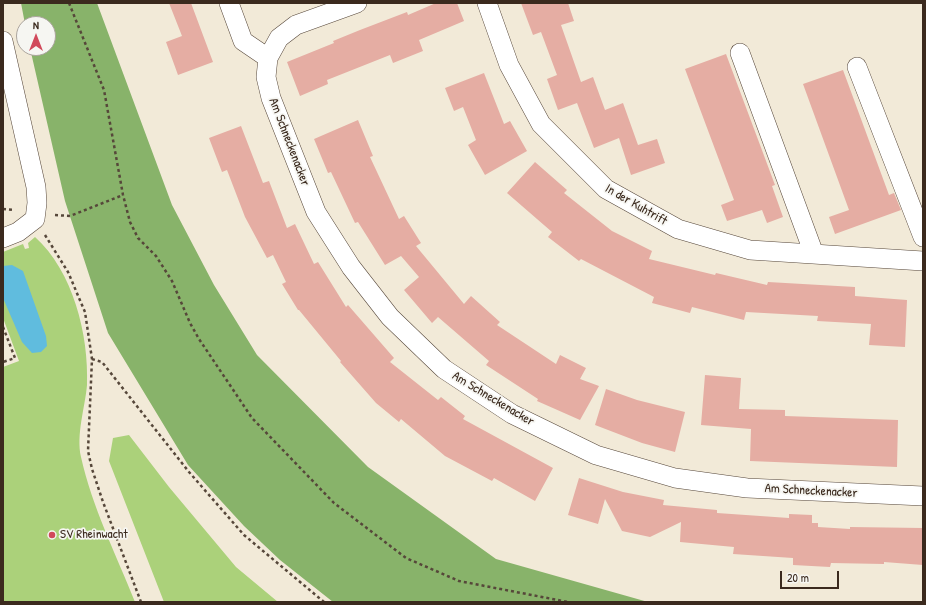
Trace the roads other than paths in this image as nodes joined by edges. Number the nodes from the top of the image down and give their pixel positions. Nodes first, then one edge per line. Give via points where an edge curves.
1 (229, 3) edge
2 (357, 3) edge
3 (487, 3) edge
4 (3, 41) edge
5 (740, 53) dead end
6 (268, 58) junction
7 (857, 66) dead end
8 (923, 237) edge
9 (3, 238) edge
10 (814, 254) junction
11 (923, 260) edge
12 (923, 496) edge

1 - 6 street via 243,41
2 - 6 street, Am Schneckenacker via 296,26 280,38
3 - 10 street, In der Kuhtrift via 509,65 541,124 606,189 678,229 750,250
4 - 9 street via 36,187 37,202 35,219 18,232
5 - 10 street
6 - 12 street, Am Schneckenacker via 266,77 271,98 316,212 352,267 390,317 444,369 512,414 596,455 675,478 747,488
7 - 8 street
10 - 11 street, In der Kuhtrift

